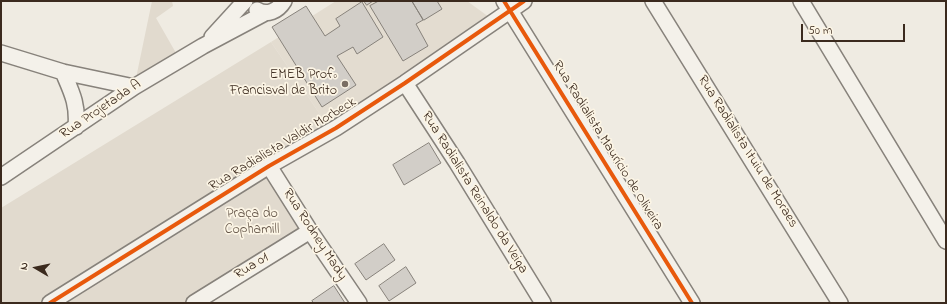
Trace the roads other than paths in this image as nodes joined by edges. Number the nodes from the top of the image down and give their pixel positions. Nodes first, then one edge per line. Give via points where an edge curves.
1 (245, 1) edge
2 (250, 1) edge
3 (284, 1) edge
4 (524, 1) edge
5 (653, 1) edge
6 (801, 1) edge
7 (507, 6) edge
8 (265, 13) junction
9 (203, 46) junction
10 (1, 53) edge
11 (63, 72) junction
12 (406, 83) junction
13 (134, 87) junction
14 (76, 127) junction
15 (269, 166) junction
16 (1, 177) edge
17 (310, 232) junction
18 (946, 241) edge
19 (50, 303) edge
20 (194, 303) edge
21 (359, 303) edge
22 (543, 303) edge
23 (692, 303) edge
24 (840, 303) edge

1 - 9 street, Rua Projetada A
2 - 8 street via 258,11
3 - 8 street, Rua Projetada A via 276,11
4 - 7 street, Rua Radialista Valdir Morbeck
5 - 24 street, Rua Radialista Ituiu de Moraes
6 - 18 street
7 - 12 street, Rua Radialista Valdir Morbeck
7 - 23 street, Rua Radialista Maurício de Oliveira
8 - 9 street, Rua Projetada A
9 - 13 street, Rua Projetada A
10 - 11 street
11 - 13 street
11 - 14 street via 74,98
12 - 15 street, Rua Radialista Valdir Morbeck via 336,128
12 - 22 street, Rua Radialista Reinaldo da Veiga
13 - 14 street, Rua Projetada A
14 - 16 street, Rua Projetada A
15 - 17 street, Rua Rodney Mady
15 - 19 street, Rua Radialista Valdir Morbeck
17 - 20 street, Rua 01
17 - 21 street, Rua Rodney Mady

